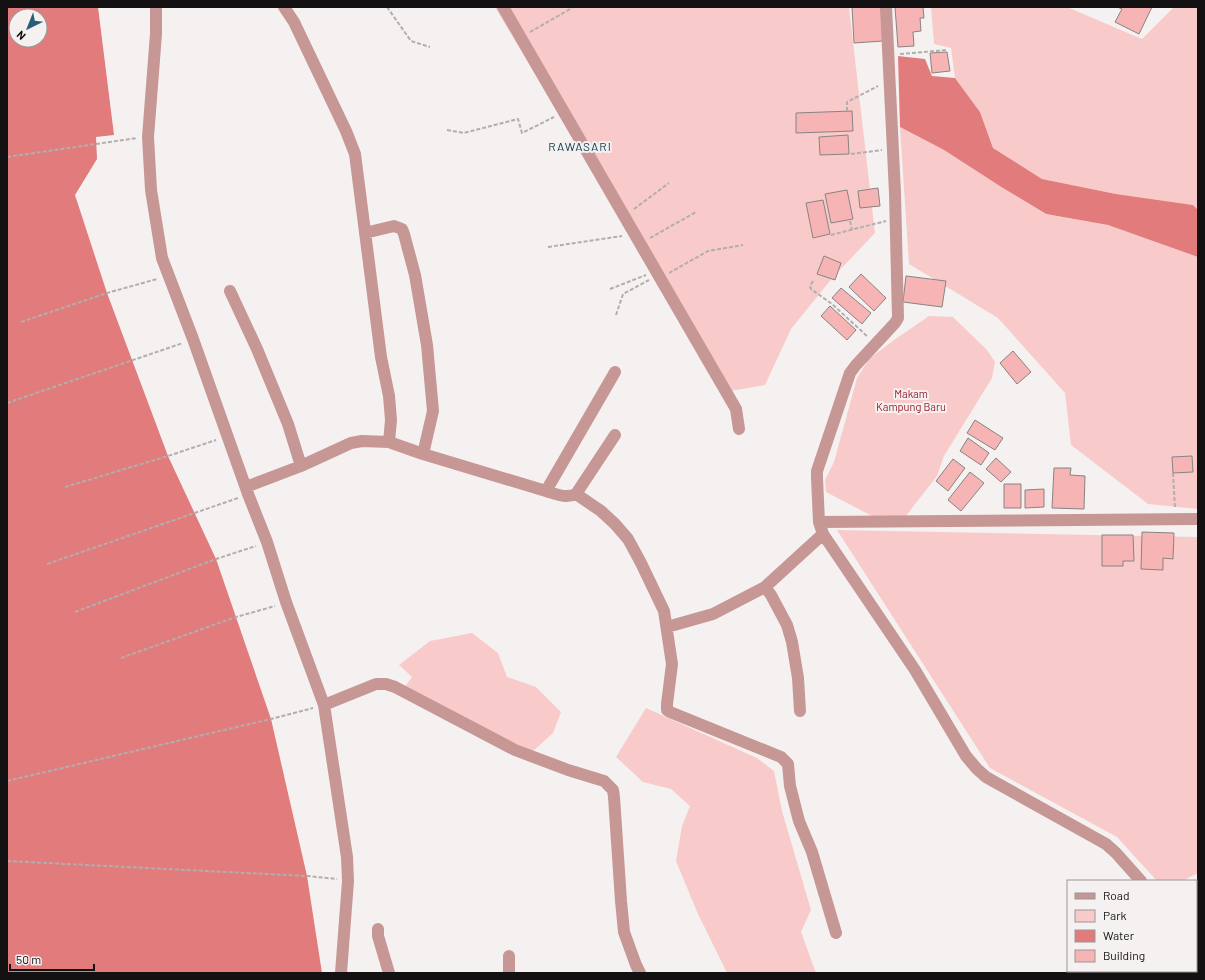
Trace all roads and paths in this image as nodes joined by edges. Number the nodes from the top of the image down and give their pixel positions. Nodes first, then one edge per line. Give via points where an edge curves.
1 (156, 7) edge
2 (284, 7) edge
3 (386, 7) edge
4 (502, 7) edge
5 (886, 7) edge
6 (572, 8) dead end
7 (520, 37) junction
8 (430, 47) dead end
9 (947, 50) dead end
10 (889, 55) junction
11 (890, 80) junction
12 (847, 111) dead end
13 (564, 112) junction
14 (447, 130) dead end
15 (148, 137) junction
16 (893, 148) junction
17 (851, 154) dead end
18 (7, 157) edge
19 (670, 183) dead end
20 (696, 212) dead end
21 (624, 216) junction
22 (896, 218) junction
23 (850, 221) dead end
24 (852, 230) junction
25 (365, 233) junction
26 (830, 235) dead end
27 (638, 239) junction
28 (743, 245) dead end
29 (548, 247) dead end
30 (659, 275) junction
31 (168, 276) junction
32 (813, 281) dead end
33 (610, 289) dead end
34 (230, 291) dead end
35 (616, 315) dead end
36 (21, 322) dead end
37 (193, 339) junction
38 (876, 344) junction
39 (615, 372) dead end
40 (7, 404) edge
41 (739, 429) dead end
42 (615, 435) dead end
43 (227, 436) junction
44 (389, 442) junction
45 (423, 454) junction
46 (301, 466) junction
47 (1173, 473) dead end
48 (65, 487) dead end
49 (247, 491) junction
50 (546, 491) junction
51 (576, 494) junction
52 (1176, 519) junction
53 (1198, 519) edge
54 (819, 522) junction
55 (823, 534) junction
56 (267, 542) junction
57 (47, 564) dead end
58 (765, 587) junction
59 (286, 602) junction
60 (75, 612) dead end
61 (667, 627) junction
62 (122, 658) dead end
63 (324, 705) junction
64 (800, 711) dead end
65 (7, 781) edge
66 (7, 862) edge
67 (348, 880) junction
68 (1140, 880) edge
69 (378, 929) dead end
70 (836, 933) dead end
71 (509, 956) dead end
72 (341, 973) edge
73 (390, 973) edge
74 (509, 973) edge
75 (640, 973) edge

1 - 15 street
2 - 25 street via 294,22 355,154
3 - 8 path via 411,41
4 - 7 street
5 - 10 street
6 - 7 path
7 - 13 street
9 - 10 path
10 - 11 street
11 - 12 path via 847,102
11 - 16 street
13 - 14 path via 522,133 518,119 464,133
13 - 21 street
15 - 18 path
15 - 31 street via 151,190 162,258
16 - 17 path
16 - 22 street
19 - 21 path
20 - 27 path
21 - 27 street
22 - 24 path
22 - 38 street via 898,318
23 - 24 path
24 - 26 path
25 - 44 street via 381,357 389,396
25 - 45 street via 394,226 402,229 415,275 427,345 433,411
27 - 29 path
27 - 30 street
28 - 30 path via 708,251
30 - 33 path
30 - 35 path via 623,294
30 - 41 street via 736,409
31 - 36 path
31 - 37 street
32 - 38 path via 811,289 832,304
34 - 46 street via 288,424
37 - 40 path
37 - 43 street
38 - 54 street via 850,373 817,471
39 - 50 street
42 - 51 street
43 - 48 path
43 - 49 street
44 - 45 street
44 - 46 street via 352,443
45 - 50 street
46 - 49 street
47 - 52 path
49 - 56 street
49 - 57 path
50 - 51 street via 566,497
51 - 61 street via 601,511 628,539 664,611
52 - 53 street
52 - 54 street
54 - 55 street
55 - 58 street
55 - 68 street via 915,670 966,756 977,769 986,777 1106,844
56 - 59 street
56 - 60 path
58 - 61 street via 714,614
58 - 64 street via 787,625 792,642
59 - 62 path
59 - 63 street
61 - 70 street via 672,664 667,710 781,757 788,764 790,786 799,821 812,852
63 - 65 path
63 - 67 street via 347,857
63 - 75 street via 376,684 386,684 516,750 604,781 613,790 614,797 624,932
66 - 67 path
67 - 72 street
69 - 73 street
71 - 74 street

